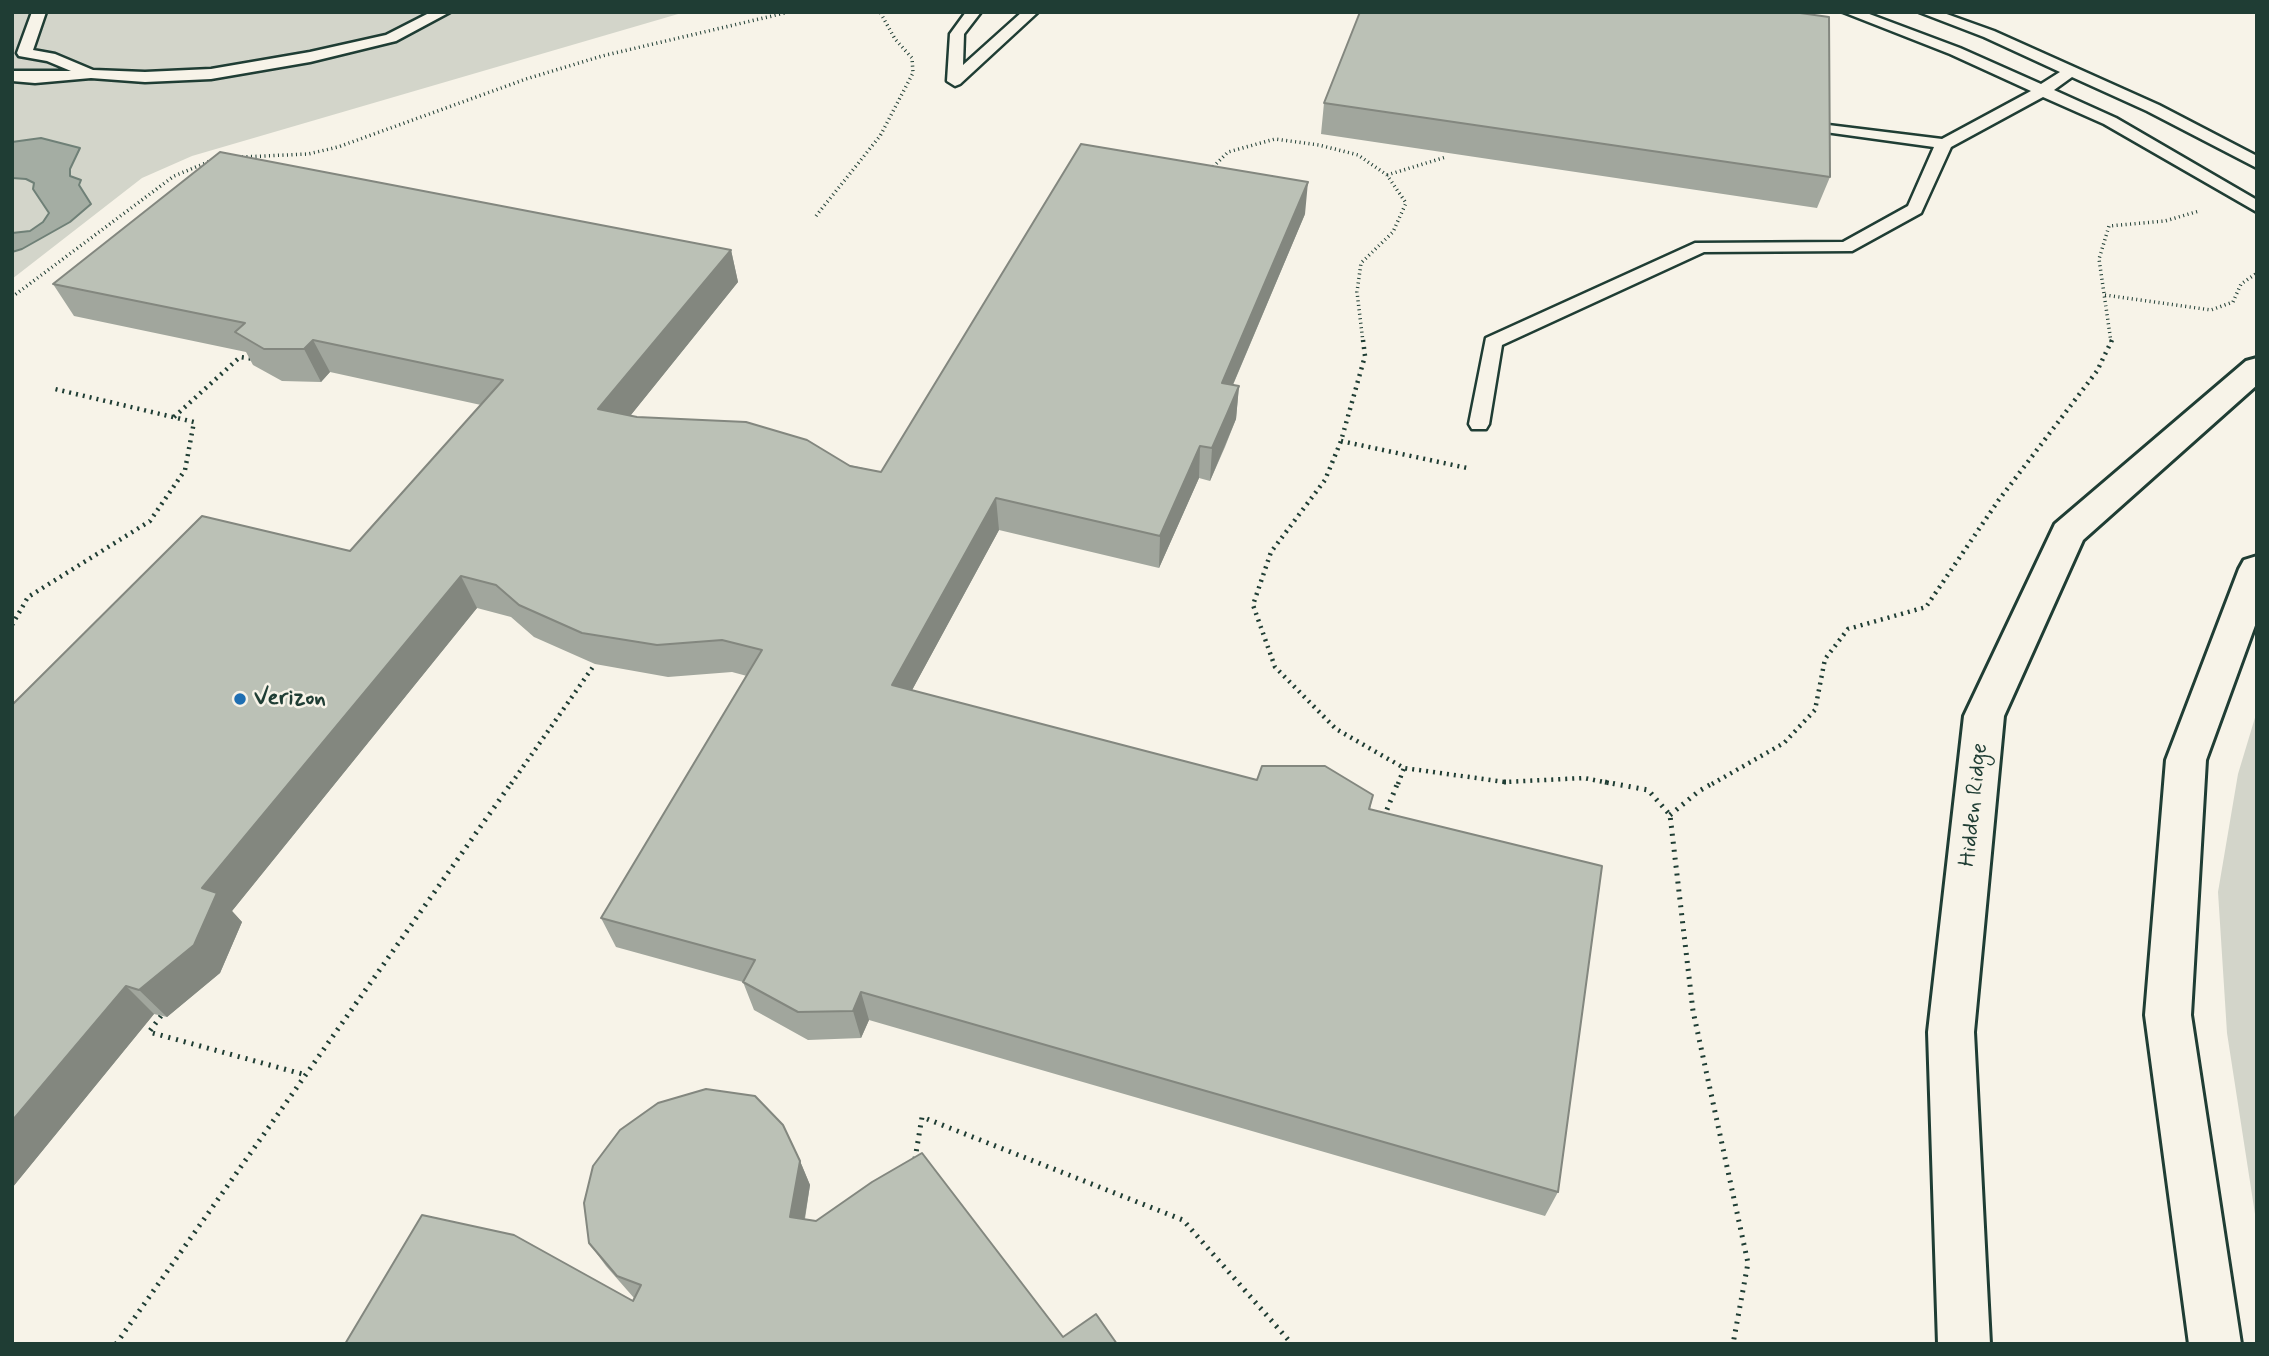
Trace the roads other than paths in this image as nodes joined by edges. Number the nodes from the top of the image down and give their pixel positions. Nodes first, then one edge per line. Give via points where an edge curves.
1 (39, 12) edge
2 (443, 12) edge
3 (974, 12) edge
4 (1031, 12) edge
5 (1850, 12) edge
6 (1926, 12) edge
7 (18, 57) edge
8 (2071, 71) junction
9 (91, 75) junction
10 (12, 76) edge
11 (2042, 91) junction
12 (1818, 126) edge
13 (1944, 144) junction
14 (2257, 163) edge
15 (2257, 207) edge
16 (2257, 368) edge
17 (1479, 424) dead end
18 (2257, 569) edge
19 (1964, 1344) edge
20 (2215, 1344) edge

1 - 7 lane
2 - 9 lane via 391,38 298,59 211,74
3 - 4 lane via 957,34 954,80
5 - 11 lane via 1955,51
6 - 8 lane
7 - 9 lane via 50,57
8 - 11 lane
8 - 14 lane
9 - 10 lane
11 - 13 lane
11 - 15 lane via 2110,121
12 - 13 lane
13 - 17 lane via 1915,209 1846,247 1701,247 1493,342
16 - 19 main road, Hidden Ridge via 2068,533 1984,716 1951,1032
18 - 20 main road via 2186,760 2168,1015

